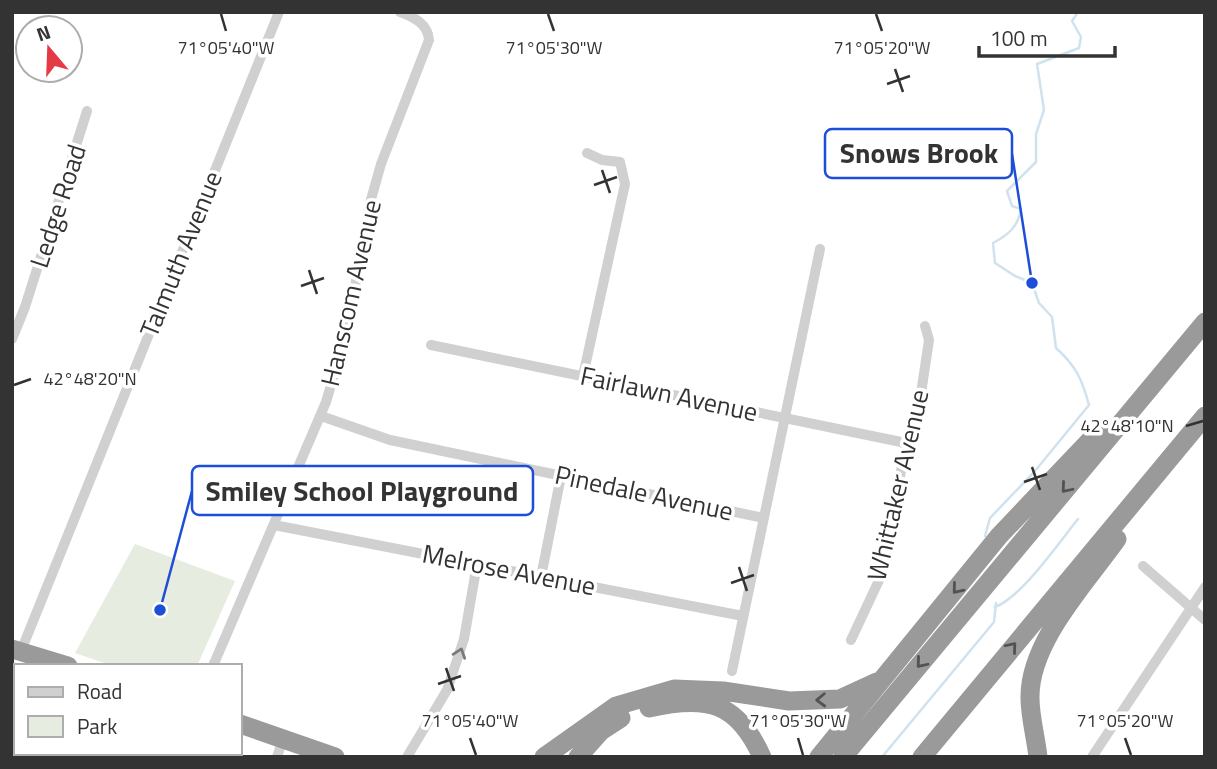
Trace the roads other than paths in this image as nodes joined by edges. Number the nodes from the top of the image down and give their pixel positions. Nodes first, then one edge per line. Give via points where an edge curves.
1 (279, 12) edge
2 (400, 12) edge
3 (88, 111) dead end
4 (587, 153) dead end
5 (820, 249) dead end
6 (1205, 321) edge
7 (925, 326) dead end
8 (12, 339) edge
9 (1188, 341) junction
10 (431, 345) dead end
11 (583, 376) junction
12 (321, 416) junction
13 (785, 418) junction
14 (1202, 419) edge
15 (906, 443) junction
16 (561, 476) junction
17 (764, 518) junction
18 (274, 525) junction
19 (477, 564) junction
20 (1143, 566) dead end
21 (541, 577) junction
22 (1205, 587) edge
23 (1190, 607) junction
24 (743, 616) junction
25 (1205, 620) edge
26 (851, 640) dead end
27 (16, 650) edge
28 (62, 664) edge
29 (214, 664) edge
30 (732, 671) dead end
31 (884, 678) junction
32 (242, 725) edge
33 (280, 748) edge
34 (326, 755) edge
35 (407, 757) edge
36 (544, 757) edge
37 (578, 757) edge
38 (762, 757) edge
39 (819, 757) edge
40 (843, 757) edge
41 (922, 757) edge
42 (1038, 757) edge
43 (1092, 757) edge

1 - 27 street, Talmuth Avenue
2 - 12 street, Hanscom Avenue via 420,22 428,32 427,45 370,203 347,331
3 - 8 street, Ledge Road
4 - 11 street via 620,162 625,191
5 - 13 street
6 - 9 highway
7 - 15 street, Whittaker Avenue via 929,341 919,407
9 -> 31 highway via 999,536
9 -> 40 highway
10 - 11 street, Fairlawn Avenue
11 - 13 street, Fairlawn Avenue
12 - 16 street, Pinedale Avenue via 390,440
12 - 18 street, Hanscom Avenue
13 - 15 street, Fairlawn Avenue
13 - 17 street
41 -> 14 highway
14 - 42 highway via 1056,624 1036,661 1030,697
15 - 26 street, Whittaker Avenue via 881,576
16 - 17 street, Pinedale Avenue
16 - 21 street
17 - 24 street
18 - 19 street, Melrose Avenue
18 - 29 street, Hanscom Avenue
19 - 21 street, Melrose Avenue
35 -> 19 street via 447,690 464,639
20 - 23 street
21 - 24 street, Melrose Avenue
22 - 23 street
23 - 25 street
23 - 43 street
24 - 30 street
27 - 28 highway
31 -> 36 highway via 840,699 789,701 674,689 616,706
31 - 39 highway
32 - 33 highway
33 - 34 highway
37 - 38 highway via 601,731 622,717 650,707 696,701 738,717

